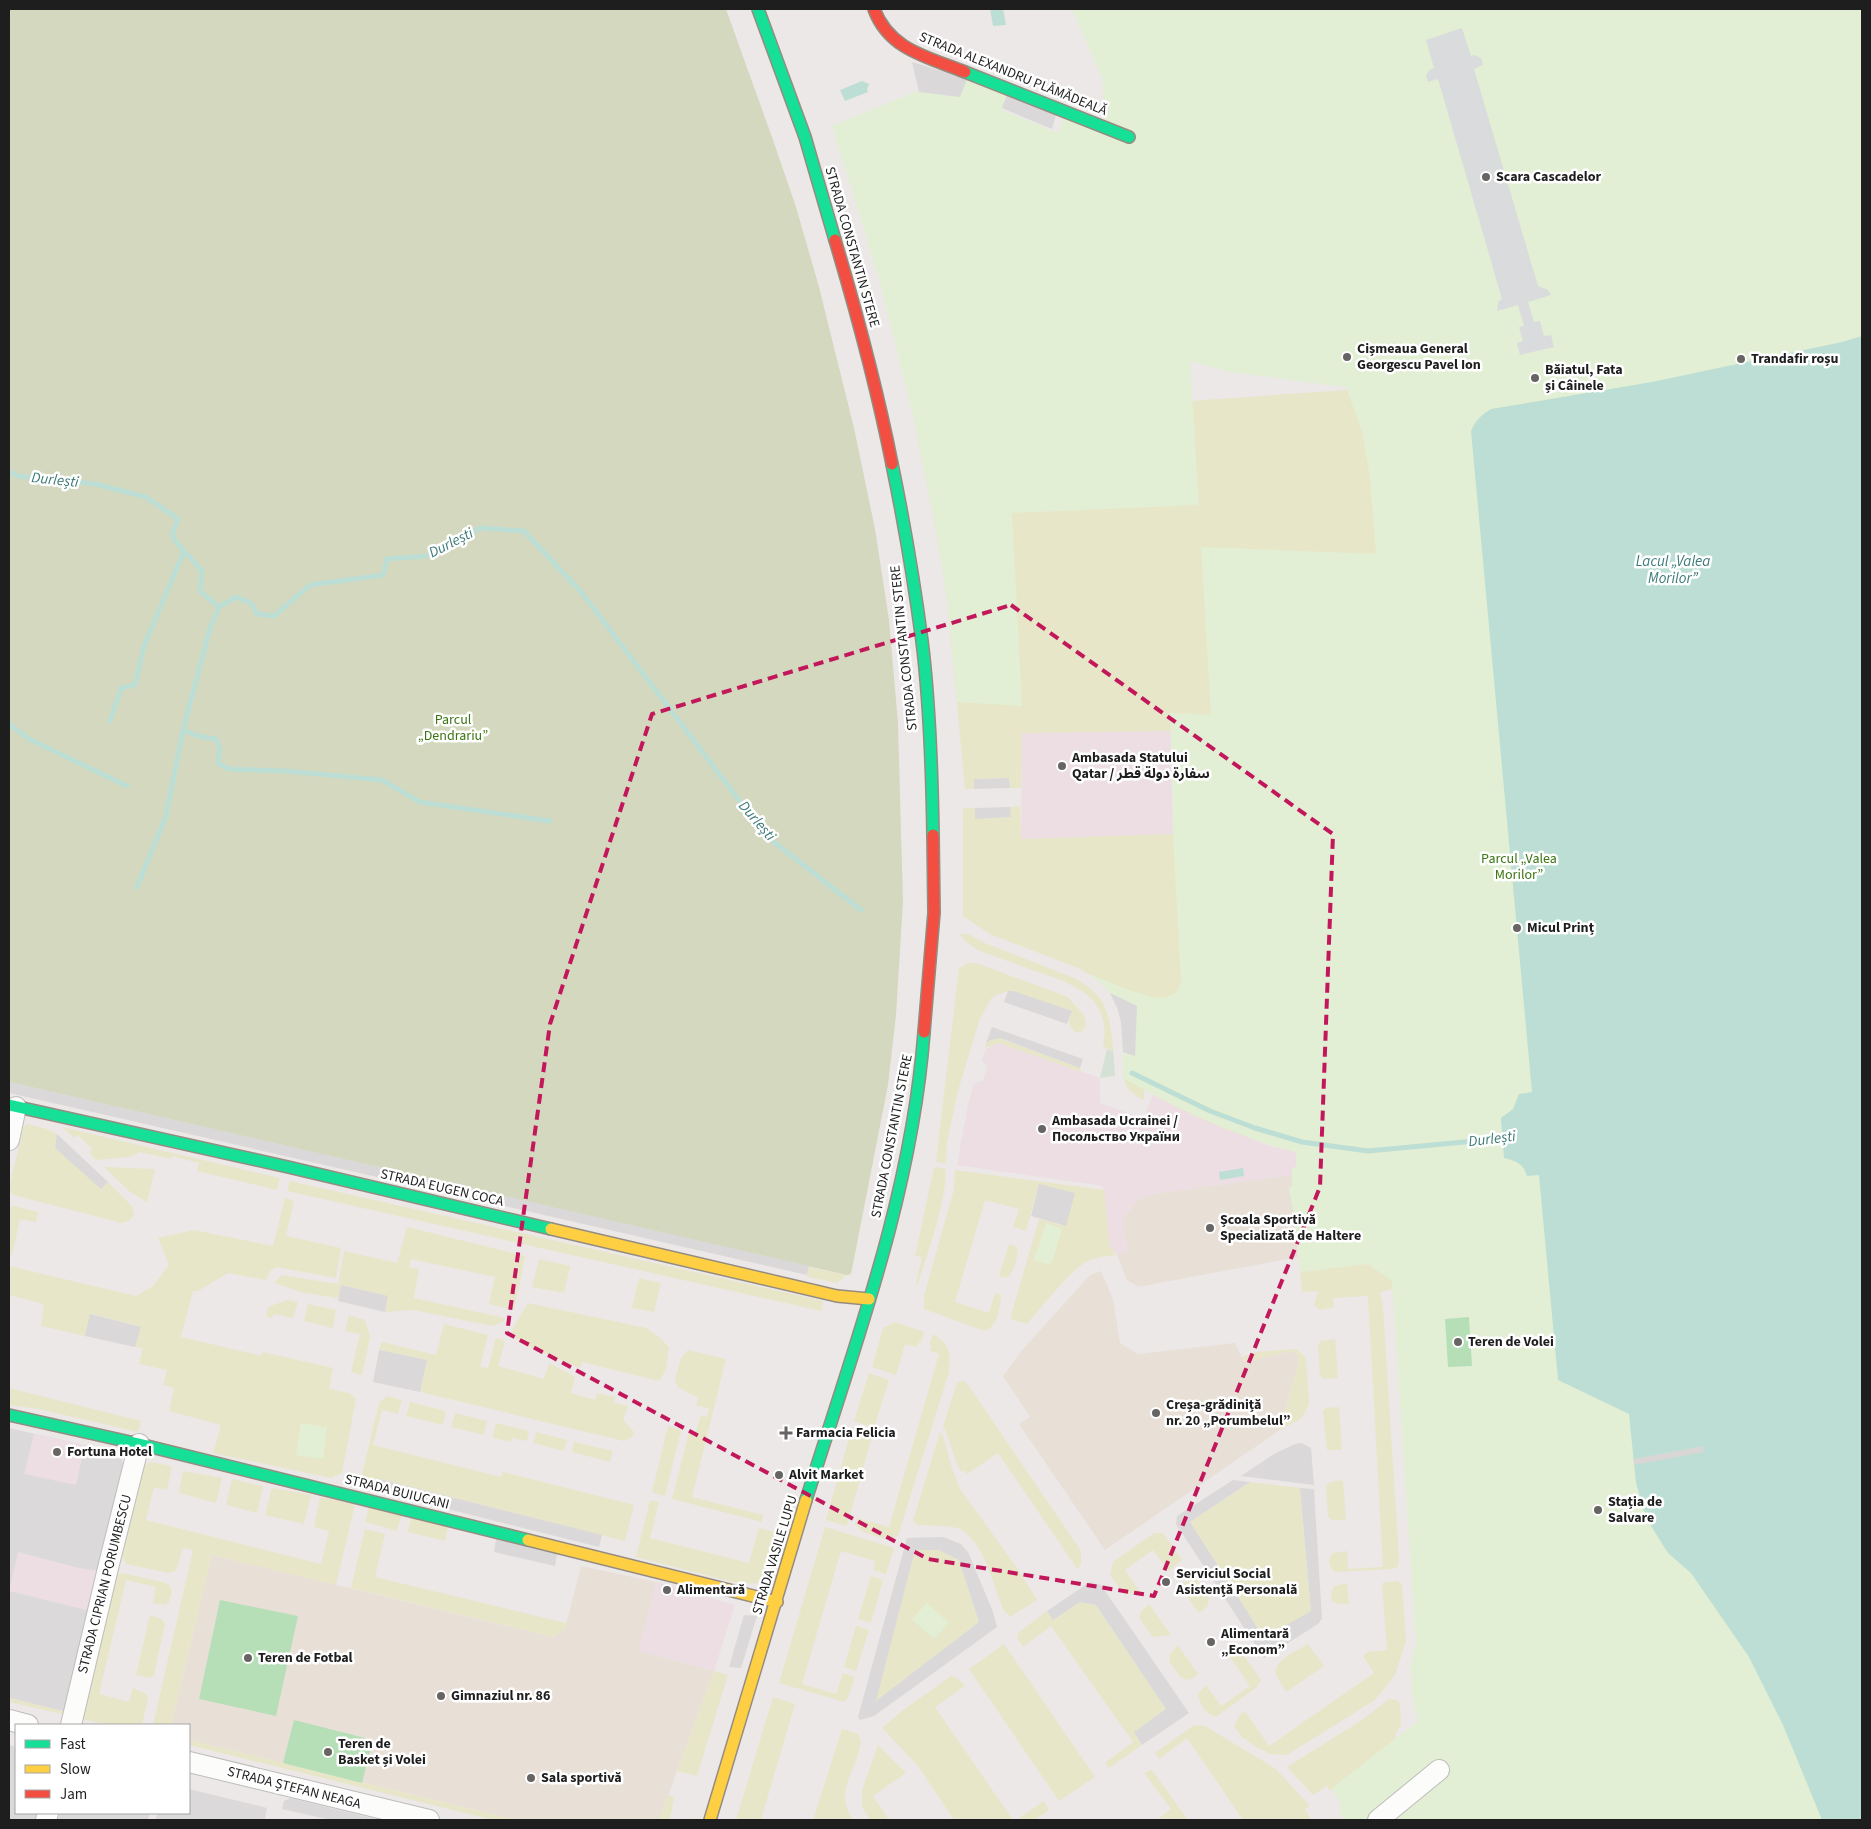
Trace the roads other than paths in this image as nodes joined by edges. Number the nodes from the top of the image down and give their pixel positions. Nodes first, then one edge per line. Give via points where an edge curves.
1 (758, 9) edge
2 (874, 9) edge
3 (1130, 137) dead end
4 (12, 1106) edge
5 (9, 1140) edge
6 (869, 1299) junction
7 (9, 1415) edge
8 (139, 1444) junction
9 (777, 1602) junction
10 (9, 1720) edge
11 (24, 1724) edge
12 (71, 1724) edge
13 (190, 1762) edge
14 (1439, 1770) dead end
15 (428, 1820) edge
16 (710, 1820) edge
17 (1378, 1820) edge

1 - 6 street, STRADA CONSTANTIN STERE via 806,137 861,328 903,518 922,642 932,762 934,913 930,975 921,1076 900,1187
2 - 3 street, STRADA ALEXANDRU PLĂMĂDEALĂ via 883,31 899,44
4 - 5 street
4 - 6 street, STRADA EUGEN COCA via 837,1296
6 - 9 street, STRADA VASILE LUPU
7 - 8 street, STRADA BUIUCANI
8 - 9 street, STRADA BUIUCANI
8 - 12 street, STRADA CIPRIAN PORUMBESCU
9 - 16 street, STRADA VASILE LUPU
10 - 11 street
13 - 15 street, STRADA ȘTEFAN NEAGA
14 - 17 street

